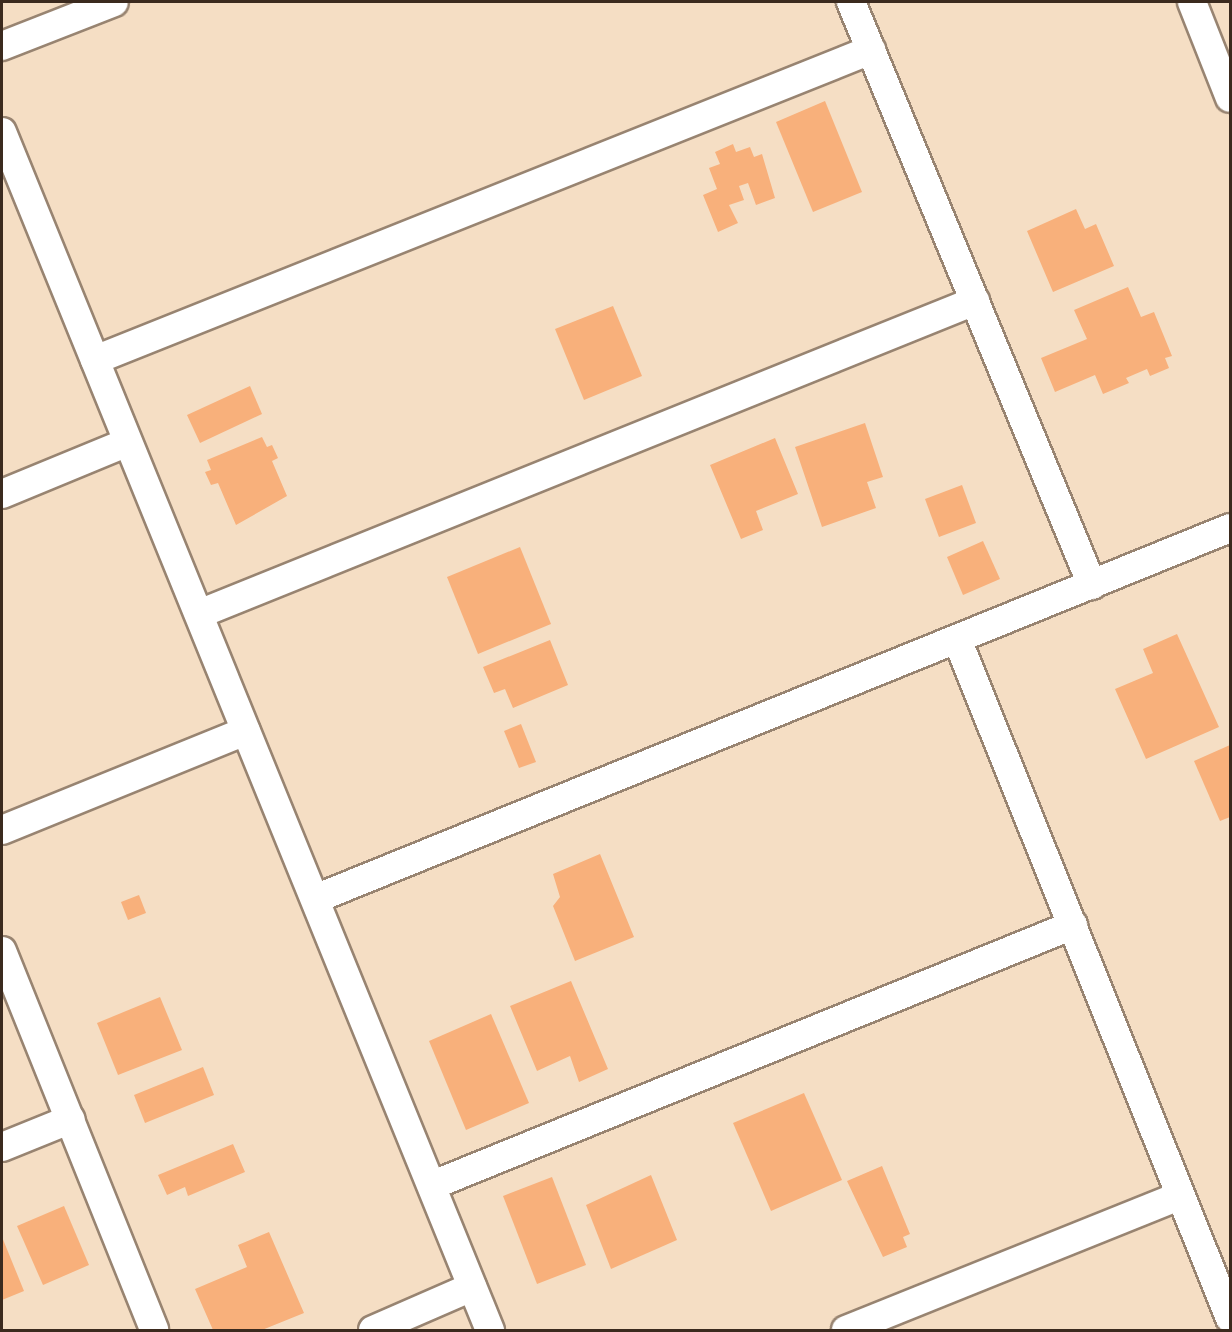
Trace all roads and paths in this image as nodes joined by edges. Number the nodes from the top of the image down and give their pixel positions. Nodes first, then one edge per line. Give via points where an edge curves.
1 (114, 2) edge
2 (851, 2) edge
3 (1192, 2) edge
4 (2, 46) edge
5 (871, 50) junction
6 (1230, 98) edge
7 (2, 132) edge
8 (975, 301) junction
9 (95, 360) junction
10 (128, 442) junction
11 (2, 494) edge
12 (1230, 528) edge
13 (1092, 585) junction
14 (199, 614) junction
15 (957, 639) junction
16 (246, 730) junction
17 (2, 830) edge
18 (315, 899) junction
19 (1073, 925) junction
20 (2, 951) edge
21 (71, 1119) junction
22 (2, 1147) edge
23 (433, 1185) junction
24 (1179, 1196) junction
25 (472, 1287) junction
26 (1230, 1318) edge
27 (884, 1323) edge
28 (154, 1330) edge
29 (373, 1330) edge
30 (490, 1330) edge
31 (846, 1330) edge

1 - 4 street
2 - 5 street
3 - 6 street
5 - 8 street
5 - 9 street
7 - 9 street
8 - 13 street
8 - 14 street
9 - 10 street
10 - 11 street
10 - 14 street
12 - 13 street
13 - 15 street
14 - 16 street
15 - 18 street
15 - 19 street
16 - 17 street
16 - 18 street
18 - 23 street
19 - 23 street
19 - 24 street
20 - 21 street
21 - 22 street
21 - 28 street
23 - 25 street
24 - 26 street
24 - 27 street
25 - 29 street
25 - 30 street
27 - 31 street

